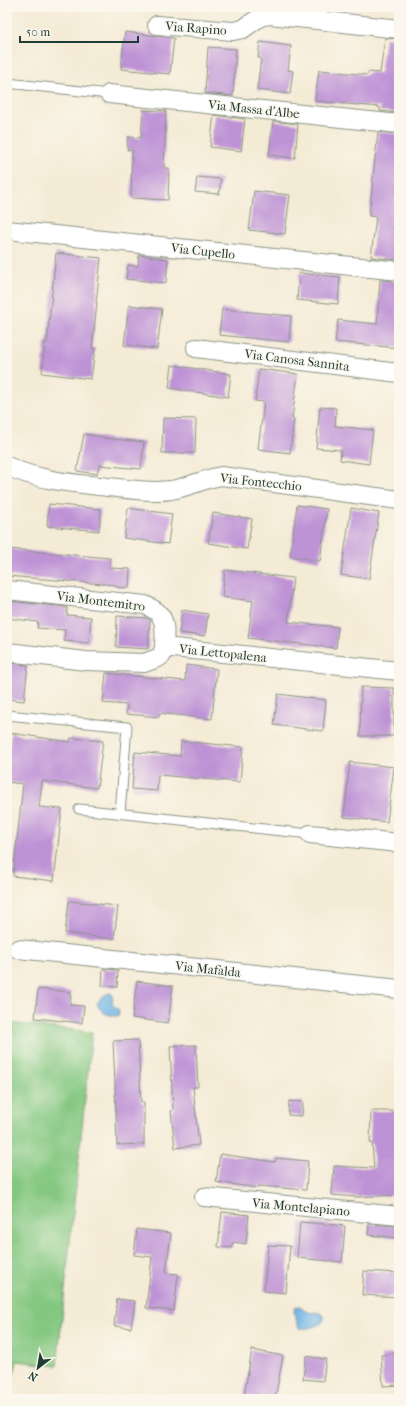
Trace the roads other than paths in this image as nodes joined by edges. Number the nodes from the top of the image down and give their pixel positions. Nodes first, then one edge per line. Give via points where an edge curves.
1 (157, 25) dead end
2 (399, 29) edge
3 (7, 82) edge
4 (109, 94) joint
5 (399, 124) edge
6 (7, 230) edge
7 (399, 271) edge
8 (196, 348) dead end
9 (399, 373) edge
10 (7, 466) edge
11 (399, 500) edge
12 (7, 590) edge
13 (164, 647) junction
14 (7, 652) edge
15 (399, 671) edge
16 (7, 715) edge
17 (79, 809) dead end
18 (120, 813) junction
19 (310, 834) joint
20 (399, 843) edge
21 (18, 949) dead end
22 (399, 988) edge
23 (204, 1198) dead end
24 (399, 1216) edge

1 - 2 street, Via Rapino via 233,31 243,29 260,17 270,15
3 - 4 lane
4 - 5 street, Via Massa d'Albe
6 - 7 street, Via Cupello
8 - 9 street, Via Canosa Sannita
10 - 11 street, Via Fontecchio via 31,476 50,480 137,490 173,490 221,476
12 - 13 street, Via Montemitro via 145,604 157,611 164,622
13 - 14 street, Via Lettopalena via 162,655 144,663
13 - 15 street, Via Lettopalena
16 - 18 lane via 127,727
17 - 18 lane
18 - 19 lane
19 - 20 street
21 - 22 street, Via Mafalda
23 - 24 street, Via Montelapiano

